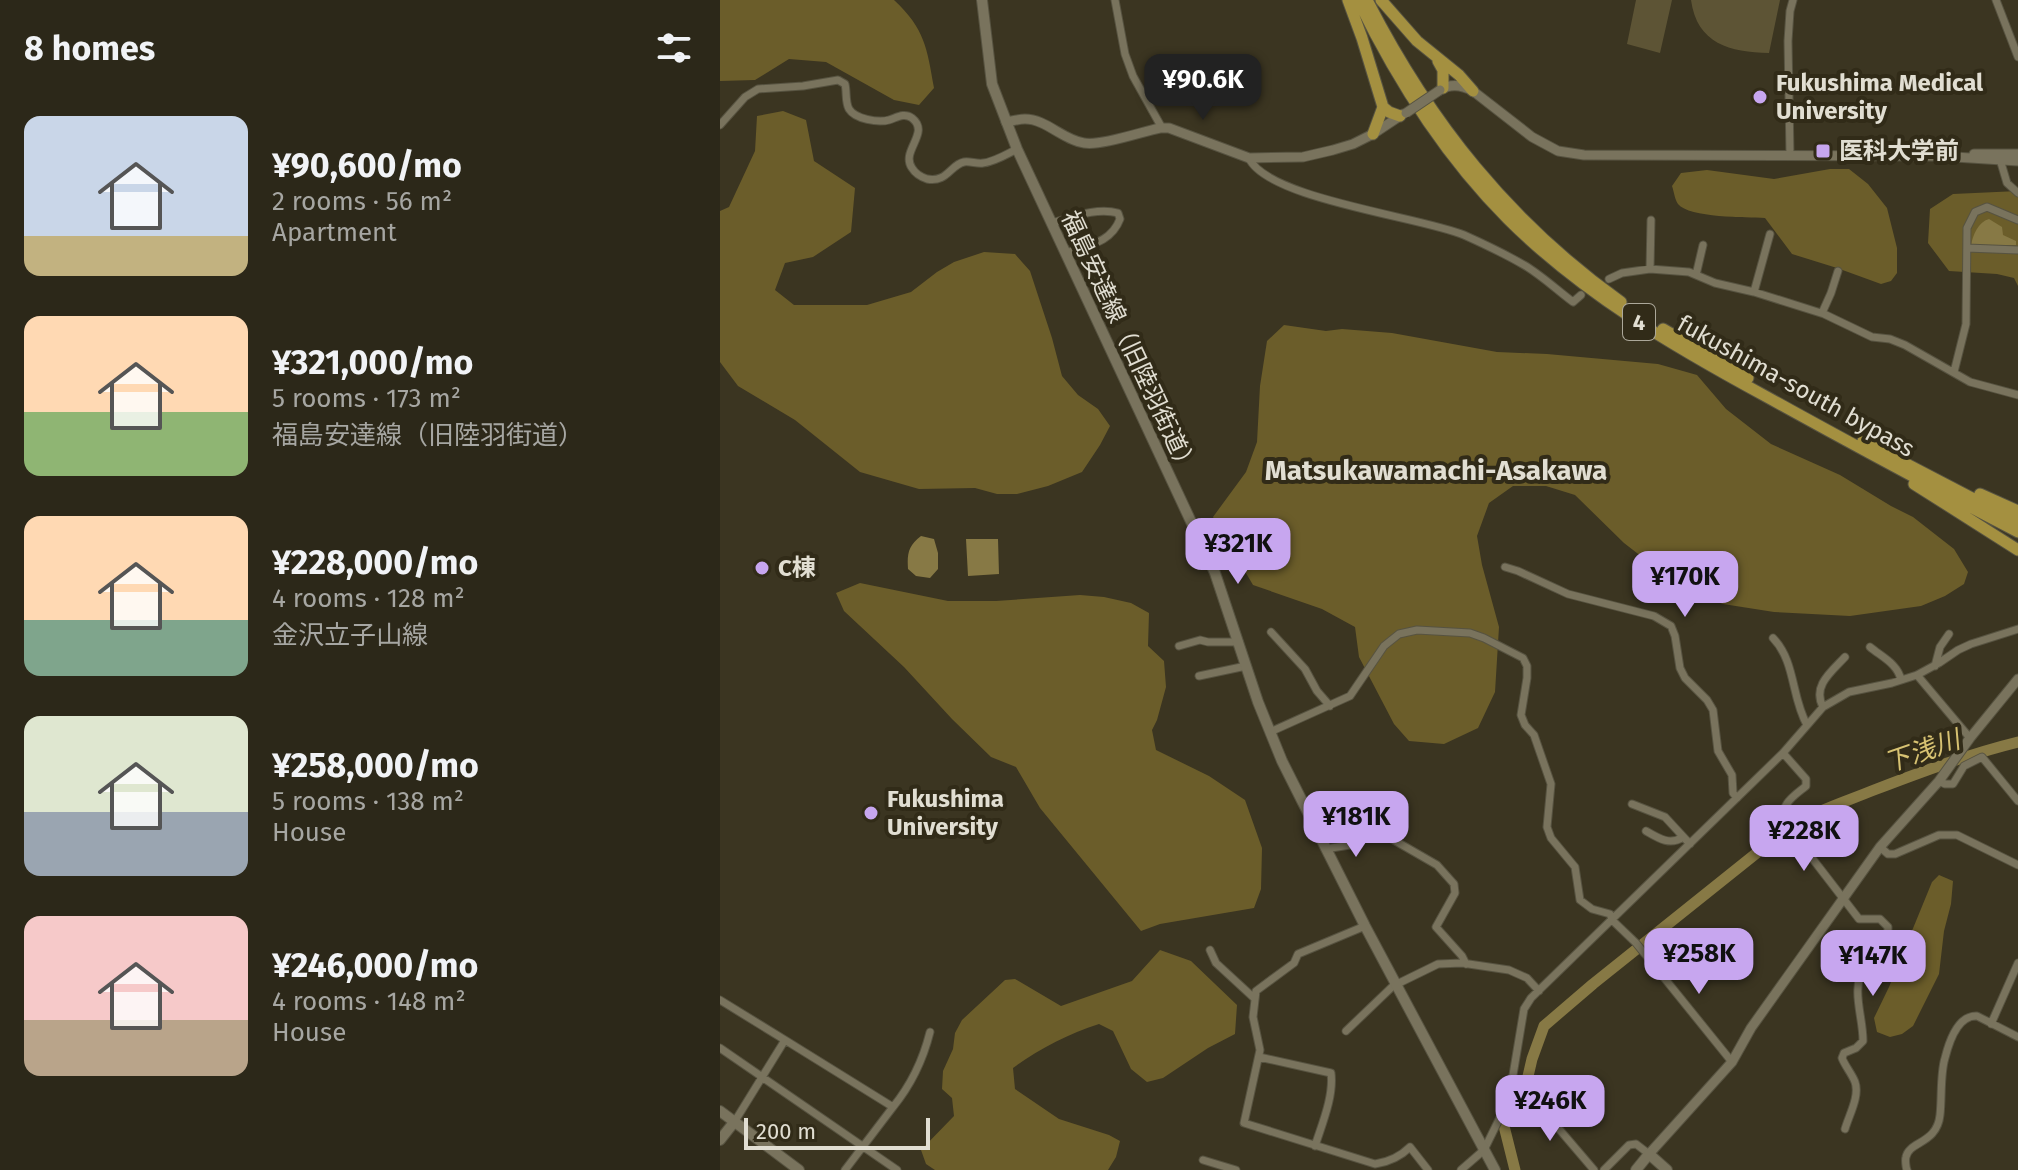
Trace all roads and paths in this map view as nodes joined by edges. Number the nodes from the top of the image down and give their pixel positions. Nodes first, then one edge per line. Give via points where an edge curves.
1 (982, 0) edge
2 (1115, 0) edge
3 (1348, 0) edge
4 (1358, 0) edge
5 (1367, 0) edge
6 (1381, 0) edge
7 (1793, 0) edge
8 (1996, 0) edge
9 (1417, 41) junction
10 (2018, 57) edge
11 (1441, 89) junction
12 (1473, 91) junction
13 (1383, 107) junction
14 (1403, 114) junction
15 (1006, 122) junction
16 (720, 125) edge
17 (1162, 128) junction
18 (1373, 134) junction
19 (1017, 149) junction
20 (2018, 154) edge
21 (1790, 155) junction
22 (1999, 157) junction
23 (1249, 158) junction
24 (2018, 161) edge
25 (2018, 193) edge
26 (1651, 220) dead end
27 (2018, 220) edge
28 (1052, 223) junction
29 (1770, 234) dead end
30 (1703, 245) dead end
31 (1967, 248) junction
32 (2018, 250) edge
33 (1066, 253) junction
34 (1650, 269) junction
35 (1838, 271) dead end
36 (1696, 275) junction
37 (1609, 279) dead end
38 (1754, 292) junction
39 (1581, 295) dead end
40 (1822, 313) junction
41 (1954, 372) junction
42 (2018, 395) edge
43 (1837, 435) junction
44 (1859, 439) junction
45 (2018, 511) edge
46 (2018, 522) edge
47 (2018, 532) edge
48 (2018, 550) edge
49 (1505, 567) dead end
50 (2018, 629) edge
51 (1271, 632) dead end
52 (1949, 634) dead end
53 (1773, 638) dead end
54 (1239, 642) junction
55 (1179, 646) dead end
56 (1870, 647) dead end
57 (1845, 657) dead end
58 (1246, 666) junction
59 (1935, 666) junction
60 (1917, 675) junction
61 (1199, 676) dead end
62 (2018, 679) edge
63 (1901, 680) junction
64 (1330, 706) junction
65 (1823, 707) junction
66 (1807, 725) junction
67 (1270, 732) junction
68 (1970, 738) junction
69 (1783, 753) junction
70 (1940, 778) junction
71 (1737, 798) junction
72 (2018, 801) edge
73 (1632, 804) dead end
74 (1646, 831) dead end
75 (1683, 837) junction
76 (1690, 844) junction
77 (1880, 847) junction
78 (1325, 849) junction
79 (2018, 865) edge
80 (1843, 897) junction
81 (1612, 920) junction
82 (1365, 926) junction
83 (1210, 950) dead end
84 (2018, 963) edge
85 (1466, 964) junction
86 (1398, 984) junction
87 (1539, 991) junction
88 (1254, 998) junction
89 (720, 1000) edge
90 (1991, 1024) junction
91 (1346, 1031) dead end
92 (930, 1032) dead end
93 (2018, 1037) edge
94 (785, 1040) junction
95 (720, 1048) edge
96 (1259, 1057) junction
97 (1732, 1062) junction
98 (763, 1077) junction
99 (1511, 1082) junction
100 (893, 1107) junction
101 (720, 1111) edge
102 (735, 1121) junction
103 (1845, 1129) dead end
104 (720, 1140) edge
105 (862, 1146) junction
106 (1315, 1146) junction
107 (1484, 1150) junction
108 (1649, 1154) junction
109 (1203, 1160) dead end
110 (792, 1168) edge
111 (845, 1170) edge
112 (897, 1170) edge
113 (1236, 1170) edge
114 (1428, 1170) edge
115 (1461, 1170) edge
116 (1495, 1170) edge
117 (1594, 1170) edge
118 (1604, 1170) edge
119 (1636, 1170) edge
120 (1667, 1170) edge
121 (1907, 1170) edge

1 - 15 main road, 福島安達線（旧陸羽街道） via 992,84
2 - 17 street via 1133,76
3 - 13 highway
4 - 43 highway, fukushima-south bypass / 4 via 1430,123 1480,187 1536,245 1599,296 1671,343
5 - 44 highway, fukushima-south bypass / 4 via 1427,105 1456,144 1560,255 1642,317
6 - 9 highway
7 - 21 street via 1788,41
8 - 10 street
9 - 11 highway via 1440,63
9 - 12 highway
11 - 12 street via 1457,85
11 - 14 street, bridge
12 - 21 street via 1558,151
13 - 14 highway
13 - 18 highway
14 - 18 street
15 - 17 street via 1027,119 1088,144
15 - 19 main road, 福島安達線（旧陸羽街道）
16 - 19 street via 752,91 838,80 845,84 847,105 855,114 878,121 913,119 919,134 908,159 922,177 940,178 961,163 986,163
17 - 23 street
18 - 23 street via 1303,157
19 - 28 main road, 福島安達線（旧陸羽街道）
20 - 22 street
21 - 22 street
22 - 24 street
22 - 25 street via 2007,183
23 - 39 street via 1266,176 1290,186 1349,207 1441,227 1526,266 1573,302
26 - 34 street
27 - 31 street via 1981,208 1967,228
28 - 33 main road, 福島安達線（旧陸羽街道）
28 - 33 street via 1097,212 1118,213 1111,235
29 - 38 street
30 - 36 street
31 - 32 street
31 - 41 street via 1966,324
33 - 54 main road, 福島安達線（旧陸羽街道） via 1215,573
34 - 36 street
34 - 37 street
35 - 40 street
36 - 38 street
38 - 40 street
40 - 41 street via 1872,337 1905,345
41 - 42 street
43 - 47 highway, fukushima-south bypass / 4
43 - 48 highway
44 - 45 highway
44 - 46 highway, fukushima-south bypass / 4
49 - 71 street via 1568,594 1654,616 1671,626 1685,678 1713,710 1718,751
50 - 59 street via 1971,644
51 - 64 street
52 - 59 street
53 - 66 street via 1786,655
54 - 55 street via 1200,640
54 - 58 main road, 福島安達線（旧陸羽街道）
56 - 63 street via 1894,665
57 - 65 street via 1820,686
58 - 61 street
58 - 67 main road, 福島安達線（旧陸羽街道）
59 - 60 street
60 - 63 street
60 - 68 street
62 - 68 street
63 - 65 street via 1849,692
64 - 67 street
64 - 81 street via 1350,696 1384,646 1399,634 1470,633 1523,658 1527,666 1521,715 1551,784 1547,827 1575,867 1580,900 1610,914
65 - 66 street
66 - 69 street
67 - 78 main road, 福島安達線（旧陸羽街道）
68 - 70 street
69 - 71 street
69 - 80 street via 1806,779 1806,786 1786,804 1787,826
70 - 72 street via 1953,784 1964,766 1982,757
70 - 77 street
71 - 76 street
73 - 75 street via 1665,817
74 - 75 street via 1670,842
75 - 76 street
76 - 81 street
77 - 79 street via 1895,854 1939,835 1957,835
77 - 80 street
78 - 82 main road, 福島安達線（旧陸羽街道）
78 - 85 street via 1350,845 1378,831 1437,865 1454,884 1455,893 1436,927
80 - 97 street
80 - 103 street via 1859,919 1880,919 1889,933 1860,974 1863,1041 1842,1058 1856,1089
81 - 87 street
81 - 97 street
82 - 86 main road, 福島安達線（旧陸羽街道）
82 - 88 street via 1298,954
83 - 88 street via 1216,963
84 - 90 street
85 - 86 street via 1438,964
85 - 87 street via 1509,970
86 - 91 street
86 - 107 main road, 福島安達線（旧陸羽街道）
87 - 99 street via 1524,1009
88 - 96 street
89 - 94 street
90 - 93 street
90 - 121 street via 1977,1016 1960,1021 1944,1060 1938,1127 1907,1153
92 - 100 street via 917,1071
94 - 98 street
94 - 100 street
95 - 98 street
96 - 106 street via 1244,1123
96 - 106 street via 1331,1073
97 - 108 street
98 - 102 street
98 - 105 street
99 - 107 street via 1509,1099
99 - 117 street via 1530,1095
100 - 105 street
101 - 102 main road
102 - 104 main road
102 - 110 main road
105 - 111 street
105 - 112 street
106 - 114 street via 1375,1164 1410,1147
107 - 115 street
107 - 116 main road, 福島安達線（旧陸羽街道）
108 - 118 street via 1629,1145
108 - 119 main road
108 - 120 main road
109 - 113 street

